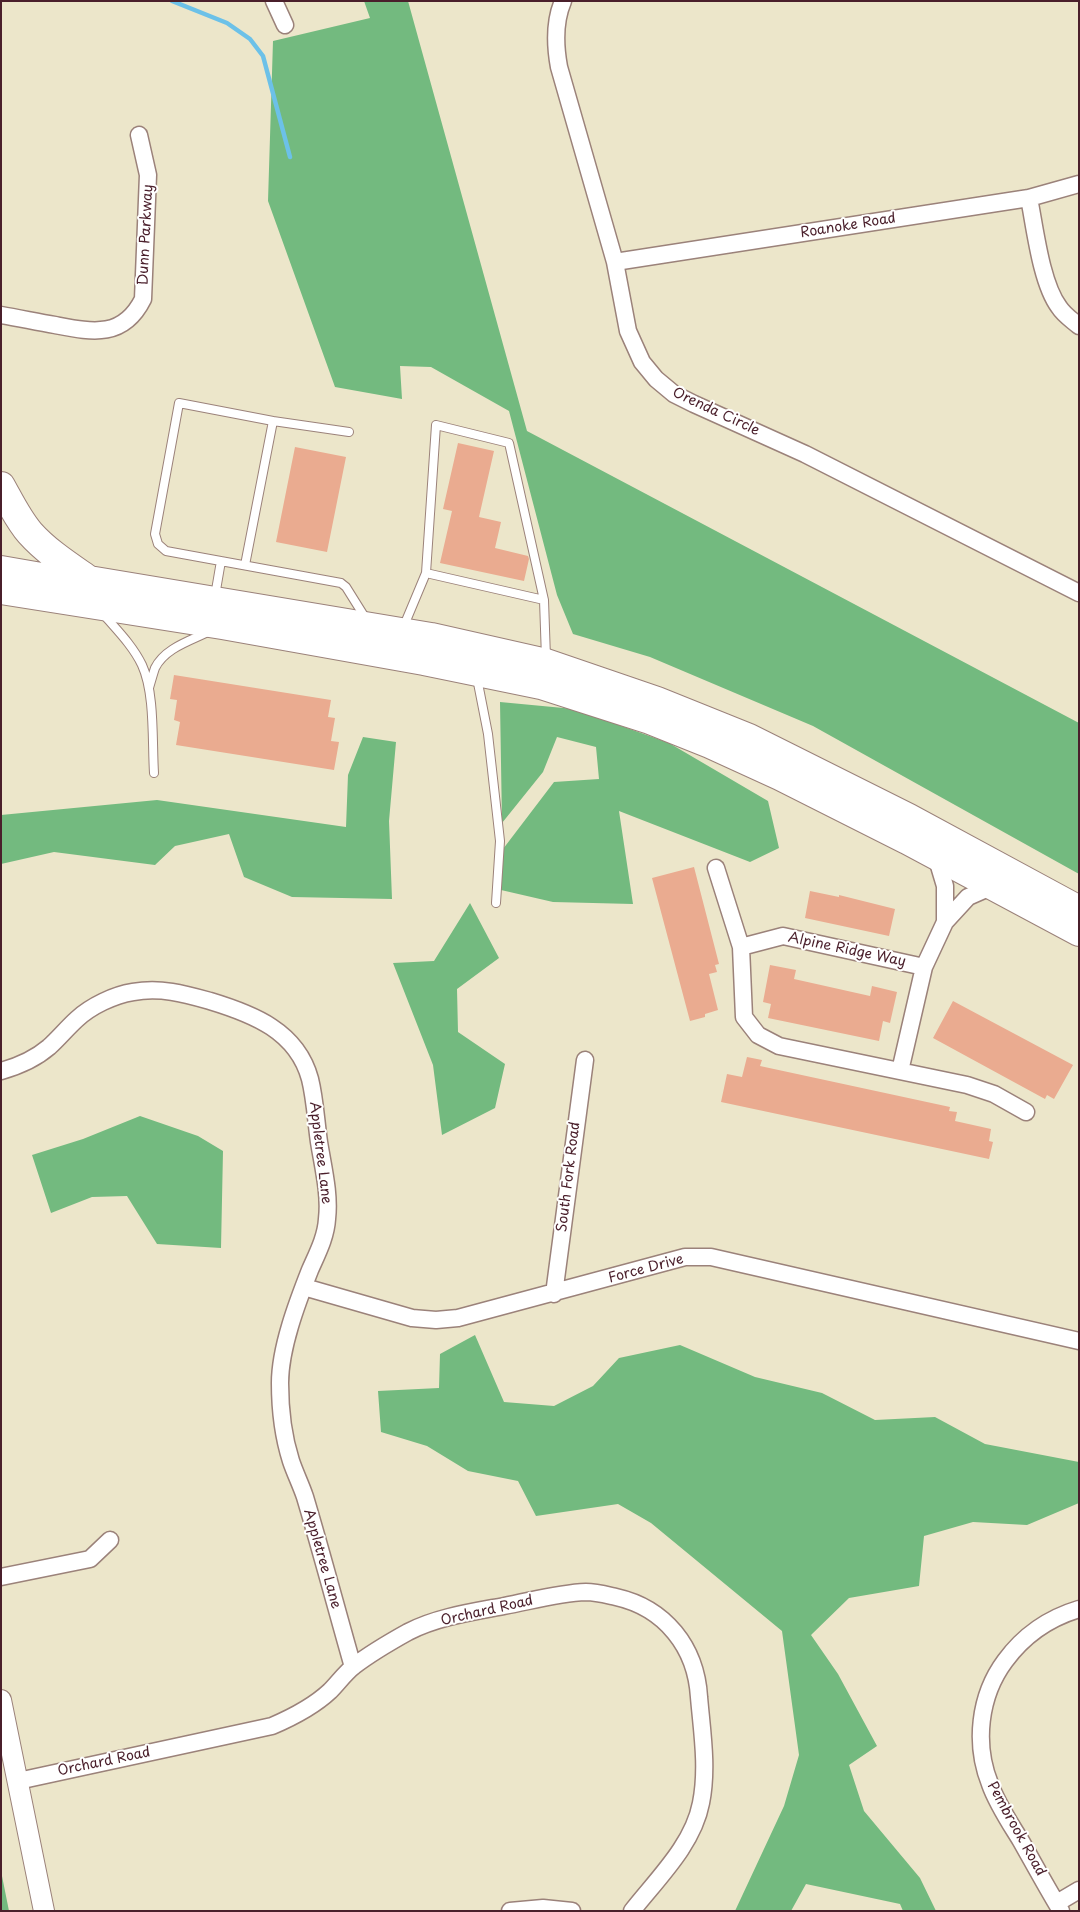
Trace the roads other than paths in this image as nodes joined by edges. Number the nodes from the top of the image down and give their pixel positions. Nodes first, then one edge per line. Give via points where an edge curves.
1 (274, 1) edge
2 (563, 1) edge
3 (285, 25) dead end
4 (140, 135) dead end
5 (1079, 184) edge
6 (1029, 198) junction
7 (615, 262) junction
8 (1, 315) edge
9 (1079, 326) edge
10 (273, 421) junction
11 (349, 432) dead end
12 (1, 486) edge
13 (221, 561) junction
14 (245, 565) junction
15 (1, 570) edge
16 (426, 573) junction
17 (1, 590) edge
18 (93, 593) junction
19 (1079, 593) edge
20 (544, 600) junction
21 (218, 613) junction
22 (371, 627) junction
23 (401, 631) junction
24 (546, 663) junction
25 (476, 671) junction
26 (149, 688) junction
27 (154, 773) dead end
28 (936, 856) junction
29 (716, 868) dead end
30 (993, 886) junction
31 (496, 903) dead end
32 (1079, 910) edge
33 (945, 922) junction
34 (1079, 932) edge
35 (741, 947) junction
36 (924, 967) junction
37 (585, 1060) dead end
38 (1, 1071) edge
39 (900, 1071) junction
40 (1026, 1112) dead end
41 (304, 1287) junction
42 (554, 1294) junction
43 (1079, 1341) edge
44 (110, 1540) dead end
45 (1, 1577) edge
46 (1079, 1609) edge
47 (353, 1667) junction
48 (1, 1700) edge
49 (18, 1781) junction
50 (1079, 1890) edge
51 (1059, 1907) edge
52 (44, 1911) edge
53 (510, 1911) edge
54 (572, 1911) edge
55 (632, 1911) edge

1 - 3 street
2 - 7 street, Orenda Circle via 556,29 556,50
4 - 8 street, Dunn Parkway via 148,176 143,299 138,308 118,326 103,331 86,331
5 - 6 street, Roanoke Road
6 - 7 street, Roanoke Road
6 - 9 street via 1052,294 1058,306
7 - 19 street, Orenda Circle via 628,331 636,352 656,380 674,394 805,454
10 - 11 lane
10 - 13 lane via 179,403 156,540 166,551
10 - 14 lane
12 - 18 highway via 30,532
13 - 14 lane
13 - 21 lane
14 - 22 lane via 341,584
15 - 18 highway via 70,582
16 - 20 lane
16 - 20 lane via 436,426 509,443
16 - 23 lane
17 - 18 highway
18 - 21 highway
18 - 26 lane via 137,656
20 - 24 lane
21 - 22 highway
21 - 25 highway
21 - 26 lane via 165,655
22 - 23 highway
23 - 24 highway
24 - 32 highway via 657,701 749,738 909,818
25 - 28 highway via 541,685 650,720 710,744
25 - 31 lane via 488,734 500,841
26 - 27 lane
28 - 30 highway
28 - 33 street, Alpine Ridge Way via 945,886
29 - 35 street
30 - 33 street, Alpine Ridge Way via 968,897
30 - 34 highway
33 - 36 street, Alpine Ridge Way
35 - 36 street, Alpine Ridge Way via 783,936
35 - 39 street via 744,1017 758,1035 779,1046
36 - 39 street, Alpine Ridge Way
37 - 42 street, South Fork Road
38 - 41 street, Appletree Lane via 38,1055 78,1017 96,1006 132,992 169,990 232,1008 277,1030 290,1042 309,1077 328,1201 324,1236
39 - 40 street via 967,1085 994,1094
41 - 42 street, Force Drive via 412,1318 436,1320 458,1318
41 - 47 street, Appletree Lane via 285,1346 280,1381 281,1415 287,1446
42 - 43 street, Force Drive via 685,1257 711,1257
44 - 45 street via 90,1559
46 - 51 street, Pembrook Road via 1040,1626 1010,1654 989,1690 981,1731 982,1758 990,1785
47 - 49 street, Orchard Road via 313,1705 272,1726
47 - 55 street, Orchard Road via 390,1642 427,1625 463,1614 567,1594 588,1592 631,1600 661,1618 684,1646 698,1680 704,1768 701,1803 686,1840
48 - 49 street
49 - 52 street
50 - 51 street
53 - 54 street via 543,1908

